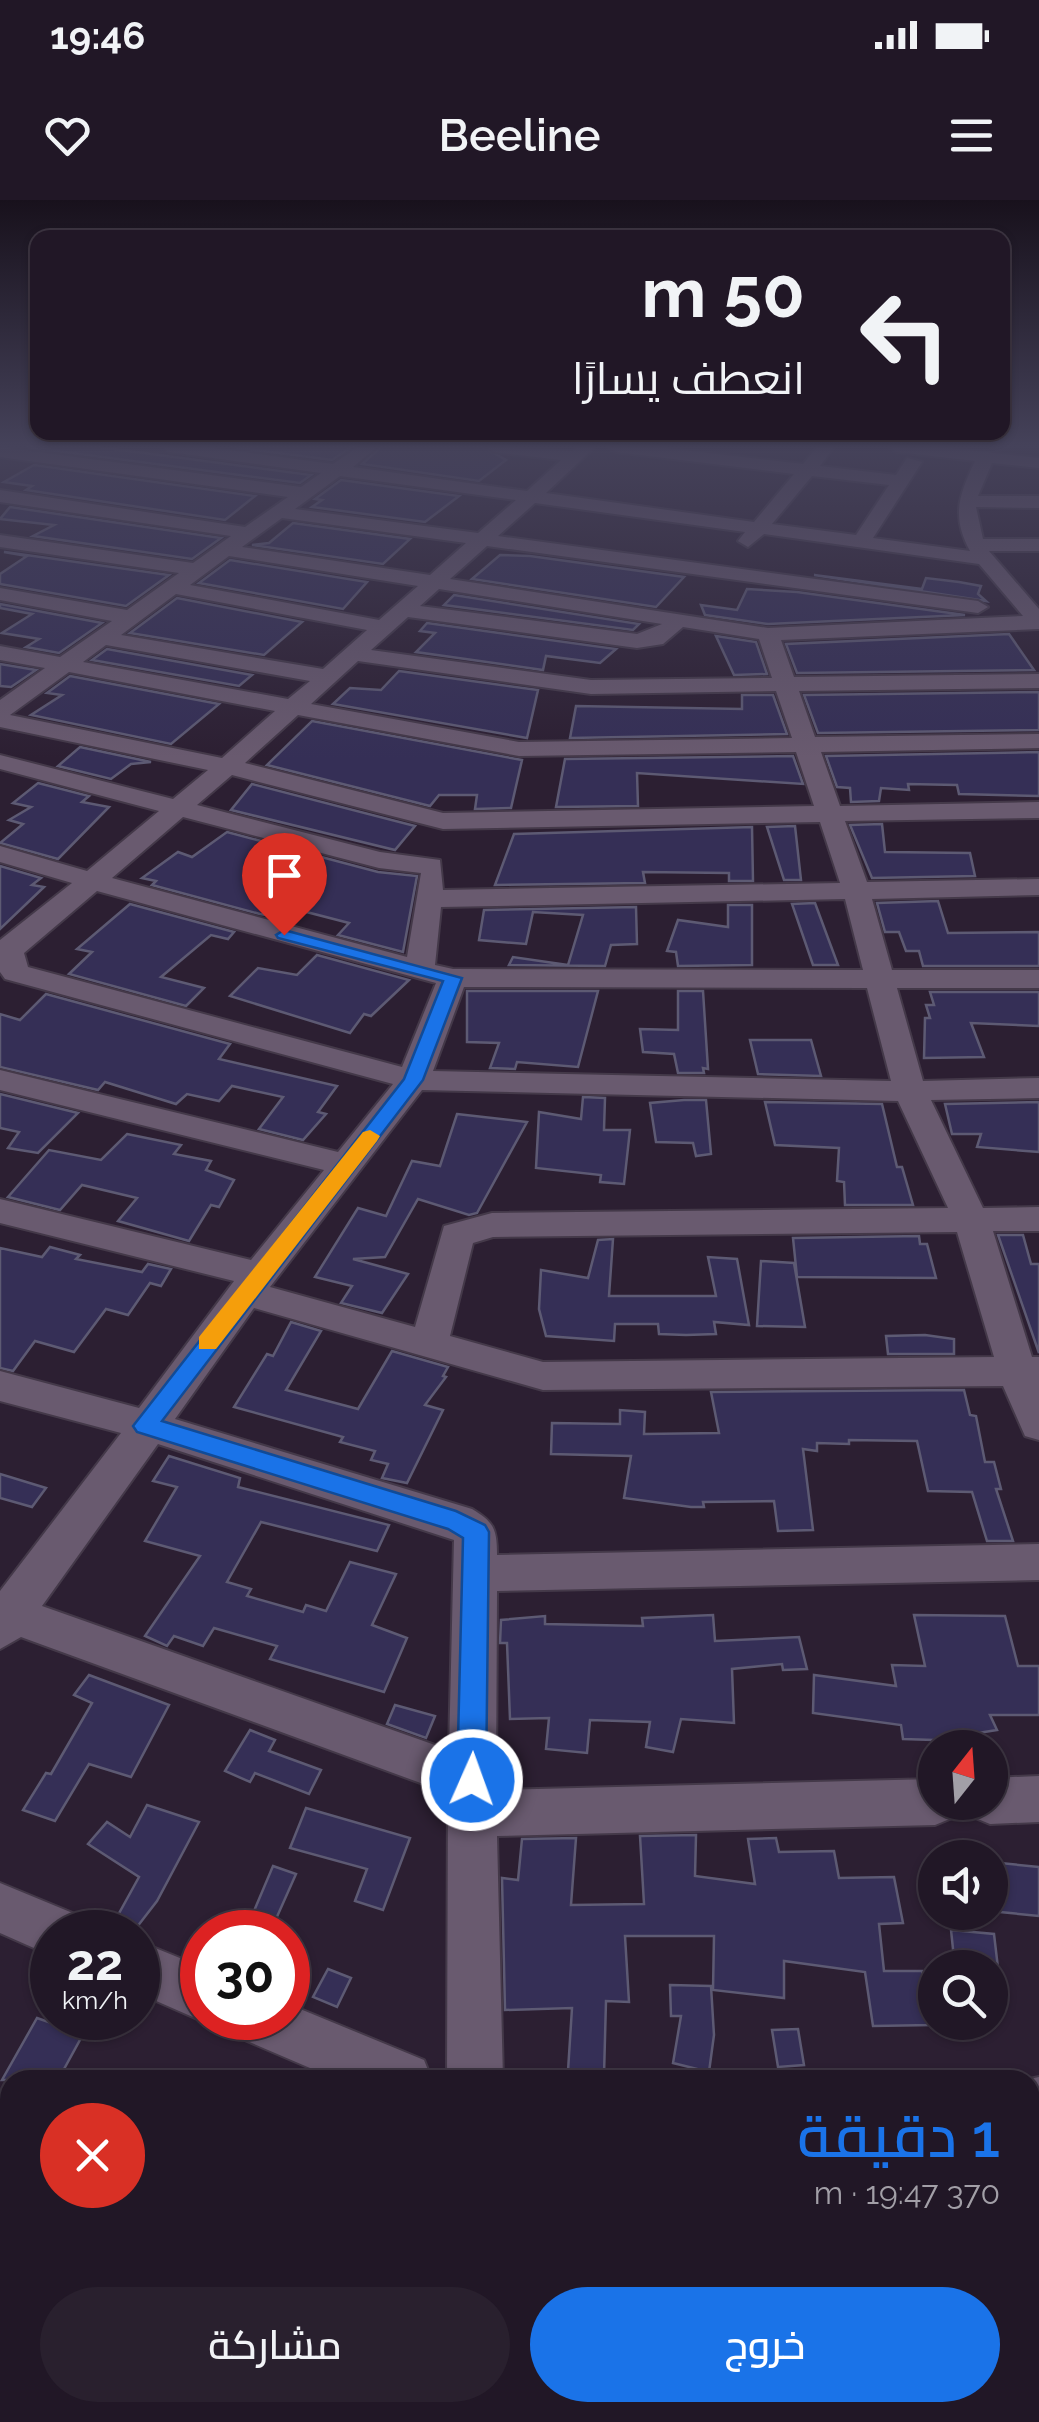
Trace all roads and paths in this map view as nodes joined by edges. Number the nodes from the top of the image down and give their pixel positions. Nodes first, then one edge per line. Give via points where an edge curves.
1 (75, 551) edge
2 (225, 551) edge
3 (231, 551) edge
4 (470, 551) edge
5 (530, 551) edge
6 (739, 551) edge
7 (968, 551) edge
8 (992, 551) edge
9 (981, 552) junction
10 (198, 570) junction
11 (434, 582) junction
12 (710, 586) junction
13 (174, 588) junction
14 (0, 594) edge
15 (402, 610) junction
16 (133, 618) junction
17 (1037, 619) edge
18 (678, 622) junction
19 (383, 627) junction
20 (768, 634) junction
21 (103, 638) junction
22 (0, 653) edge
23 (354, 654) junction
24 (65, 665) junction
25 (328, 677) junction
26 (1039, 681) edge
27 (788, 685) junction
28 (289, 709) junction
29 (0, 711) edge
30 (0, 720) edge
31 (1039, 741) edge
32 (808, 746) junction
33 (0, 762) edge
34 (227, 766) junction
35 (173, 809) junction
36 (1039, 810) edge
37 (832, 813) junction
38 (443, 820) junction
39 (0, 854) edge
40 (430, 866) junction
41 (94, 879) junction
42 (1039, 887) edge
43 (856, 890) junction
44 (432, 899) junction
45 (3, 953) edge
46 (437, 974) junction
47 (1039, 980) edge
48 (880, 982) junction
49 (0, 1080) edge
50 (413, 1080) junction
51 (1039, 1088) edge
52 (910, 1091) junction
53 (348, 1165) junction
54 (0, 1210) edge
55 (1039, 1219) edge
56 (972, 1221) junction
57 (252, 1284) junction
58 (429, 1345) junction
59 (1028, 1371) edge
60 (0, 1386) edge
61 (1039, 1425) edge
62 (146, 1426) junction
63 (1039, 1562) edge
64 (478, 1572) junction
65 (4, 1618) edge
66 (472, 1797) junction
67 (1039, 1799) edge
68 (1008, 1800) edge
69 (918, 1802) edge
70 (0, 1908) edge
71 (30, 1921) edge
72 (309, 2040) edge
73 (380, 2070) edge
74 (475, 2070) edge

1 - 10 street
2 - 10 street
3 - 11 street
4 - 11 street
5 - 12 street
6 - 12 street
7 - 9 street
8 - 9 street
9 - 17 street
10 - 13 street
11 - 15 street
11 - 18 street
12 - 17 street
12 - 18 street
13 - 16 street
13 - 19 street
14 - 16 street
15 - 18 street via 637,641 655,639
15 - 19 street
16 - 21 street
17 - 20 street
18 - 20 street
19 - 23 street
20 - 27 street
21 - 24 street
21 - 25 street
22 - 24 street
23 - 25 street
23 - 27 street via 590,687
24 - 28 street
24 - 29 street
25 - 28 street
26 - 27 street
27 - 32 street
28 - 32 street via 519,748
28 - 34 street
30 - 34 street
31 - 32 street
32 - 37 street
33 - 35 street
34 - 35 street
34 - 38 street
35 - 40 street
35 - 41 street
36 - 37 street
37 - 38 street
37 - 43 street
38 - 40 street
39 - 41 street
40 - 44 street
41 - 45 street
41 - 46 street
42 - 43 street
43 - 44 street
43 - 48 street
44 - 46 street
45 - 50 street via 15,973
46 - 48 street
46 - 50 street
47 - 48 street
48 - 52 street
49 - 53 street
50 - 52 street
50 - 53 street
51 - 52 street
52 - 56 street
53 - 57 street
54 - 57 street
55 - 56 street
56 - 58 street via 484,1227 458,1235
56 - 59 street
57 - 58 street
57 - 62 street
58 - 59 street via 562,1377
59 - 61 street
60 - 62 street
62 - 64 street via 456,1521 476,1532
62 - 65 street
63 - 64 street
64 - 66 street
65 - 66 street
66 - 69 street
66 - 74 street
67 - 68 street
70 - 71 street
72 - 73 street

